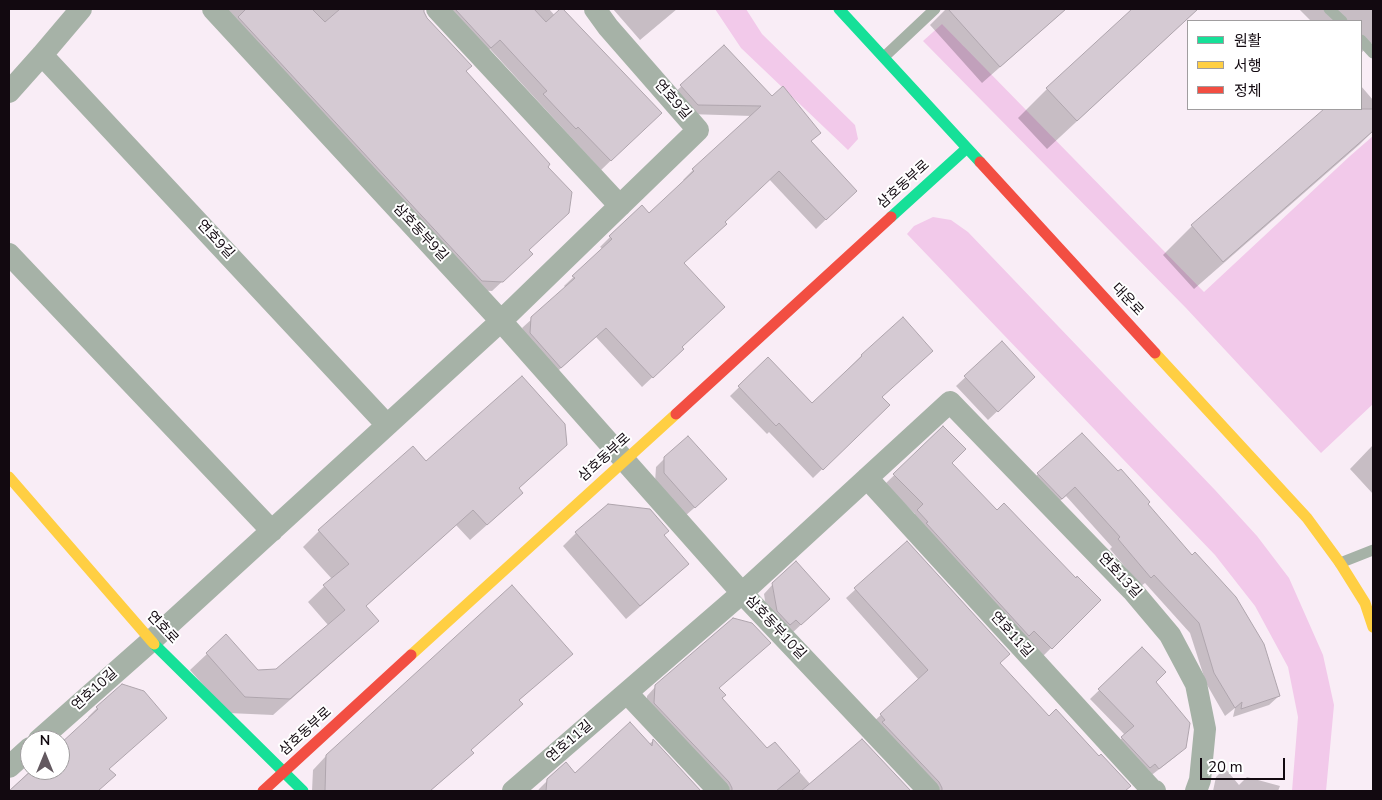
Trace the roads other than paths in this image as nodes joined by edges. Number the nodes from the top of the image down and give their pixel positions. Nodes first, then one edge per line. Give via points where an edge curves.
1 (81, 9) edge
2 (213, 9) edge
3 (438, 9) edge
4 (595, 9) edge
5 (839, 9) edge
6 (935, 9) edge
7 (1329, 9) edge
8 (1341, 20) edge
9 (1362, 41) edge
10 (1373, 53) edge
11 (42, 55) junction
12 (884, 58) junction
13 (9, 92) edge
14 (967, 148) junction
15 (620, 206) junction
16 (9, 254) edge
17 (502, 321) junction
18 (950, 402) joint
19 (387, 425) junction
20 (625, 460) junction
21 (9, 477) edge
22 (867, 478) junction
23 (272, 531) junction
24 (1373, 550) edge
25 (1340, 563) junction
26 (742, 593) junction
27 (1373, 626) edge
28 (151, 640) junction
29 (627, 693) junction
30 (50, 730) edge
31 (285, 772) junction
32 (264, 791) edge
33 (303, 791) edge
34 (514, 791) edge
35 (720, 791) edge
36 (929, 791) edge
37 (1155, 791) edge
38 (1196, 791) edge

1 - 11 street
2 - 17 street, 삼호동부9길
3 - 15 street
4 - 15 street, 연호9길 via 698,130
5 - 12 street, 대운로
6 - 12 lane
7 - 8 lane
9 - 10 lane
11 - 13 street
11 - 19 street, 연호9길
12 - 14 street, 대운로
14 - 20 street, 삼호동부로
14 - 25 street, 대운로 via 1307,518
15 - 17 street, 연호9길
16 - 23 street
17 - 19 street, 연호9길
17 - 20 street, 삼호동부9길
18 - 22 street, 연호11길
18 - 38 street, 연호13길 via 1132,590 1170,635 1196,684 1205,730
19 - 23 street, 연호9길
20 - 26 street, 삼호동부10길
20 - 31 street, 삼호동부로
21 - 28 street, 연호로
22 - 26 street, 연호11길
22 - 37 street, 연호11길
23 - 28 street, 연호9길
24 - 25 lane
25 - 27 street, 대운로 via 1365,603
26 - 29 street, 연호11길
26 - 36 street, 삼호동부10길
28 - 30 street, 연호10길
28 - 31 street, 연호로
29 - 34 street, 연호11길
29 - 35 street
31 - 32 street, 삼호동부로
31 - 33 street, 연호로

